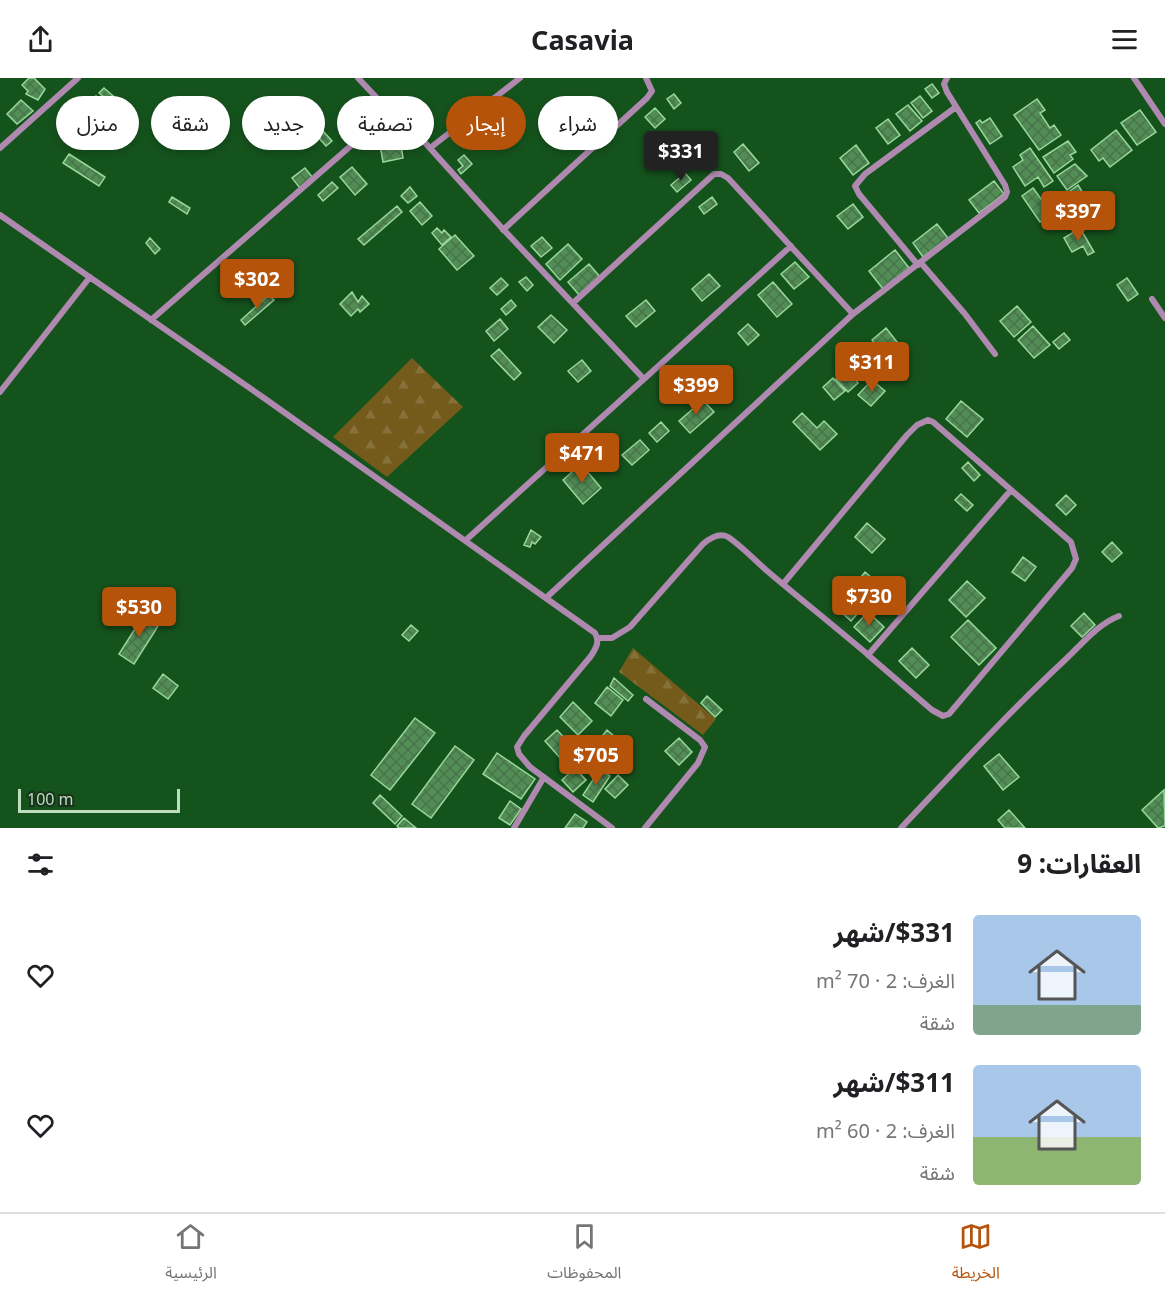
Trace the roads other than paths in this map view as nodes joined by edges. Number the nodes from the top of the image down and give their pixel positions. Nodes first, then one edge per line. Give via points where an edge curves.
1 (78, 78) edge
2 (358, 78) edge
3 (520, 78) edge
4 (646, 78) edge
5 (947, 78) edge
6 (1134, 78) edge
7 (375, 96) edge
8 (956, 107) junction
9 (1165, 124) edge
10 (434, 145) edge
11 (0, 148) edge
12 (346, 150) edge
13 (432, 150) edge
14 (0, 215) edge
15 (503, 230) junction
16 (791, 246) junction
17 (920, 264) junction
18 (90, 277) junction
19 (1152, 299) dead end
20 (573, 303) junction
21 (853, 314) junction
22 (1165, 318) edge
23 (151, 320) junction
24 (995, 354) dead end
25 (644, 378) junction
26 (0, 392) edge
27 (1011, 490) junction
28 (466, 540) junction
29 (783, 584) junction
30 (547, 597) junction
31 (1119, 616) dead end
32 (598, 638) junction
33 (868, 655) junction
34 (646, 699) dead end
35 (544, 777) junction
36 (514, 828) edge
37 (612, 828) edge
38 (645, 828) edge
39 (901, 828) edge

1 - 11 street
2 - 7 street
3 - 10 street
4 - 15 street via 652,91 647,98
5 - 8 street via 945,87
6 - 9 street
8 - 17 street via 1000,176 1007,195
8 - 17 street via 865,174 855,186
12 - 23 street
13 - 15 street
14 - 18 street
15 - 20 street
16 - 20 street via 728,178 714,174
16 - 21 street
16 - 25 street
17 - 21 street
17 - 24 street via 966,314
18 - 23 street
18 - 26 street
19 - 22 street
20 - 25 street
21 - 30 street
23 - 28 street
25 - 28 street
27 - 29 street via 928,420 907,435
27 - 33 street
27 - 33 street via 1071,542 1076,559 949,714 937,714
28 - 30 street
29 - 32 street via 728,537 716,536 696,552 630,627 612,638
29 - 33 street
30 - 32 street
31 - 39 street via 1107,622 1037,685
32 - 35 street via 591,656 517,747 519,754
34 - 38 street via 705,747 698,763
35 - 36 street
35 - 37 street

